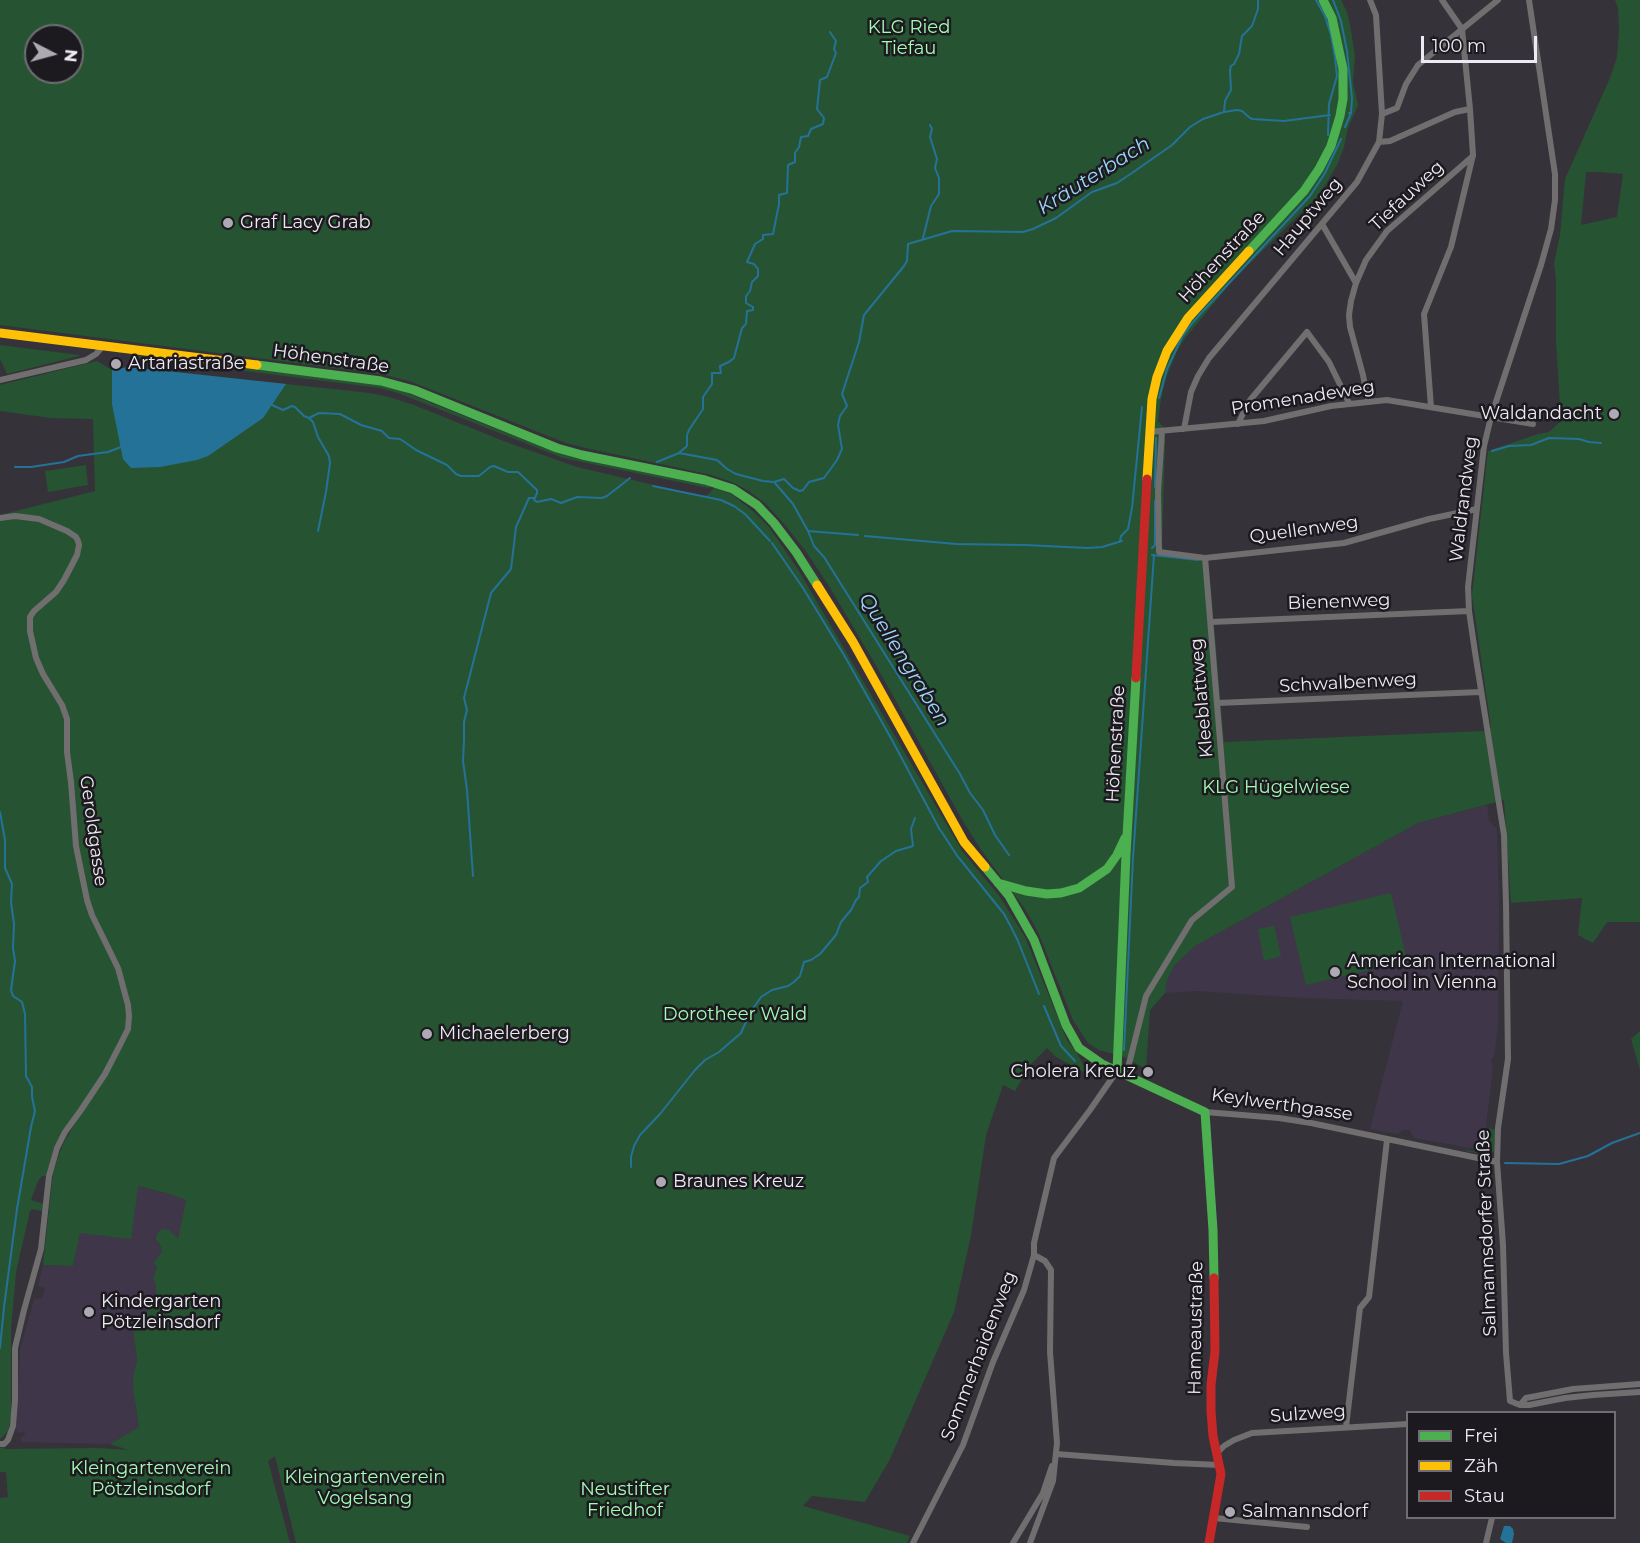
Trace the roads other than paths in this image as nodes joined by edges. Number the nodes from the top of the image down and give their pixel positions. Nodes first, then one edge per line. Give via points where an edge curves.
1 (1323, 0) edge
2 (1370, 0) edge
3 (1442, 0) edge
4 (1498, 0) edge
5 (1529, 0) edge
6 (1462, 29) junction
7 (1470, 109) junction
8 (1382, 114) junction
9 (1379, 142) junction
10 (1473, 155) junction
11 (1322, 224) junction
12 (1356, 283) junction
13 (0, 333) edge
14 (103, 346) junction
15 (0, 380) edge
16 (1368, 401) junction
17 (1349, 403) junction
18 (1431, 407) junction
19 (1491, 417) junction
20 (1239, 424) junction
21 (1533, 424) dead end
22 (1184, 429) junction
23 (1149, 432) junction
24 (1162, 432) junction
25 (1477, 509) junction
26 (0, 518) edge
27 (1205, 558) junction
28 (1469, 611) junction
29 (1211, 622) junction
30 (1480, 692) junction
31 (1218, 704) junction
32 (1127, 833) junction
33 (998, 883) junction
34 (1506, 903) joint
35 (1117, 1071) junction
36 (1126, 1076) junction
37 (1205, 1112) junction
38 (1387, 1140) junction
39 (1497, 1162) junction
40 (1034, 1255) junction
41 (1640, 1384) edge
42 (1600, 1390) junction
43 (1640, 1392) edge
44 (1520, 1405) junction
45 (1518, 1411) edge
46 (1406, 1424) edge
47 (1346, 1427) junction
48 (0, 1444) edge
49 (1217, 1453) junction
50 (1056, 1454) junction
51 (1220, 1465) junction
52 (1214, 1518) junction
53 (1492, 1519) edge
54 (1306, 1527) dead end
55 (913, 1543) edge
56 (1013, 1543) edge
57 (1030, 1543) edge
58 (1209, 1543) edge
59 (1486, 1543) edge

1 - 23 main road, Höhenstraße via 1332,18 1343,69 1340,116 1331,146 1300,196 1181,328 1158,377
2 - 8 street, Hauptweg via 1376,15
3 - 6 street
4 - 6 street
5 - 19 street, Waldrandweg via 1555,194 1541,265
6 - 7 street
6 - 8 street via 1418,65 1397,108
7 - 9 street
7 - 10 street
8 - 9 street, Hauptweg
9 - 11 street, Hauptweg via 1357,182
10 - 12 street, Tiefauweg via 1387,231 1366,260
10 - 18 street via 1451,247 1424,314
11 - 12 street
11 - 22 street, Hauptweg via 1209,358 1191,392
12 - 16 street, Tiefauweg via 1350,327
13 - 14 main road, Höhenstraße
14 - 15 street via 86,360
14 - 33 main road, Höhenstraße via 381,381 414,390 557,448 733,489 757,504 811,574 964,842
16 - 17 street, Promenadeweg
16 - 18 street, Promenadeweg
17 - 20 street, Promenadeweg
17 - 20 street via 1329,362 1307,332 1251,399
18 - 19 street, Promenadeweg
19 - 21 street, Promenadeweg
19 - 25 street, Waldrandweg
20 - 22 street, Promenadeweg
22 - 24 street, Promenadeweg
23 - 24 street, Promenadeweg
23 - 32 main road, Höhenstraße
24 - 27 street via 1159,552
25 - 27 street, Quellenweg via 1344,543
25 - 28 street, Waldrandweg
26 - 48 street, Geroldgasse via 39,519 67,531 78,541 77,555 60,586 30,617 30,631 43,675 67,718 76,846 87,900 118,968 128,1005 128,1029 105,1074 57,1148 41,1249 15,1348 13,1426 8,1440
27 - 29 street, Kleeblattweg
28 - 29 street, Bienenweg
28 - 30 street, Waldrandweg
29 - 31 street, Kleeblattweg
30 - 31 street, Schwalbenweg
30 - 34 street, Waldrandweg via 1504,835
31 - 36 street, Kleeblattweg via 1232,887 1192,920 1146,996
32 - 33 main road, Höhenstraße via 1107,869 1079,888 1047,894
32 - 35 main road
33 - 35 main road, Keylwerthgasse via 1029,929 1074,1041 1089,1056
34 - 39 street, Salmannsdorfer Straße via 1508,1059
35 - 36 main road, Keylwerthgasse
35 - 40 street, Sommerhaidenweg via 1054,1158
36 - 37 main road, Keylwerthgasse
37 - 38 street, Keylwerthgasse via 1312,1123
37 - 49 main road, Hameaustraße via 1214,1241 1211,1411
38 - 39 street, Keylwerthgasse
38 - 47 street via 1369,1297 1360,1308
39 - 44 street, Salmannsdorfer Straße via 1510,1401
40 - 50 street via 1045,1261 1050,1270
40 - 55 street, Sommerhaidenweg via 963,1445
41 - 42 street
42 - 43 street
42 - 44 street
44 - 45 street
46 - 47 street, Sulzweg
47 - 49 street, Sulzweg via 1252,1433
49 - 51 main road, Hameaustraße
50 - 51 street
50 - 56 street via 1043,1493
50 - 57 street via 1053,1481
51 - 52 main road, Hameaustraße
52 - 54 street
52 - 58 main road, Hameaustraße
53 - 59 street

